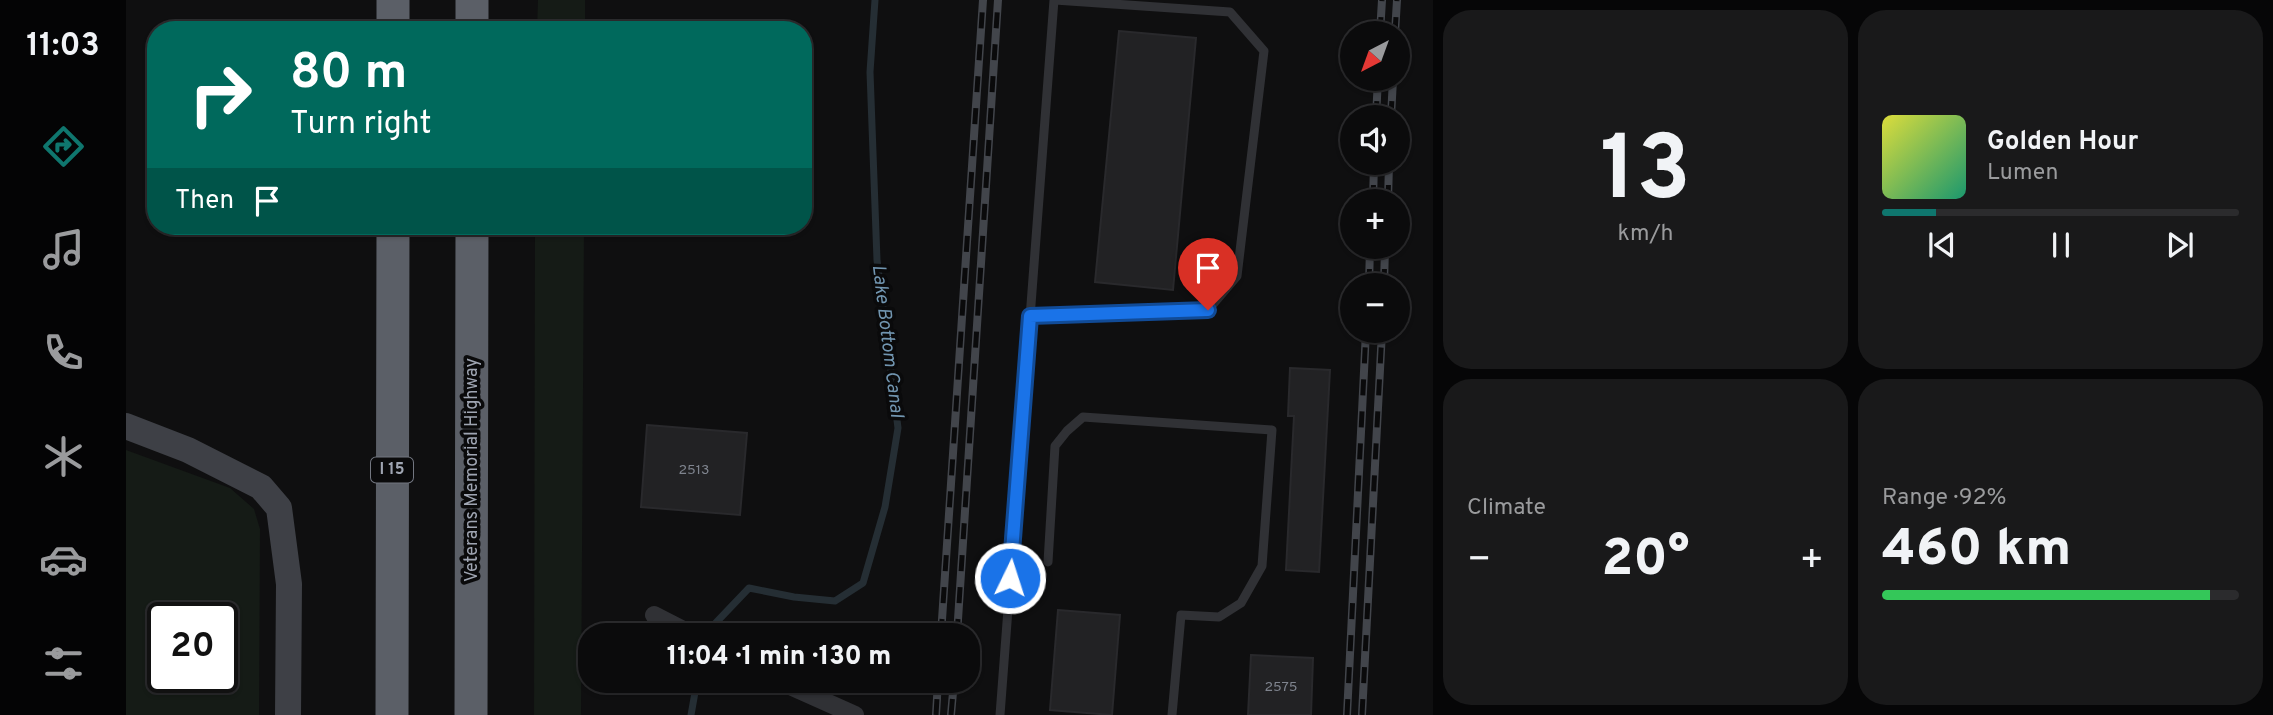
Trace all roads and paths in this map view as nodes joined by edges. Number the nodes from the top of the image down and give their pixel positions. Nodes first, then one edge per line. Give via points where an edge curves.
1 (393, 0) edge
2 (472, 0) edge
3 (1054, 0) edge
4 (393, 21) edge
5 (472, 21) edge
6 (393, 235) edge
7 (472, 235) edge
8 (1030, 316) junction
9 (126, 426) edge
10 (1048, 562) dead end
11 (654, 615) dead end
12 (670, 623) edge
13 (806, 693) edge
14 (288, 715) edge
15 (392, 715) edge
16 (471, 715) edge
17 (855, 715) edge
18 (1000, 715) edge
19 (1172, 715) edge

1 - 4 highway
2 - 5 highway
3 - 8 lane
3 - 8 lane via 1230,12 1264,51 1237,276 1208,310
6 - 15 highway, I 15
7 - 16 highway, Veterans Memorial Highway
8 - 18 lane
9 - 14 street via 188,450 261,487 279,508 289,584
10 - 19 lane via 1055,446 1083,417 1272,430 1262,566 1241,603 1219,617 1181,615
11 - 12 street
13 - 17 street

